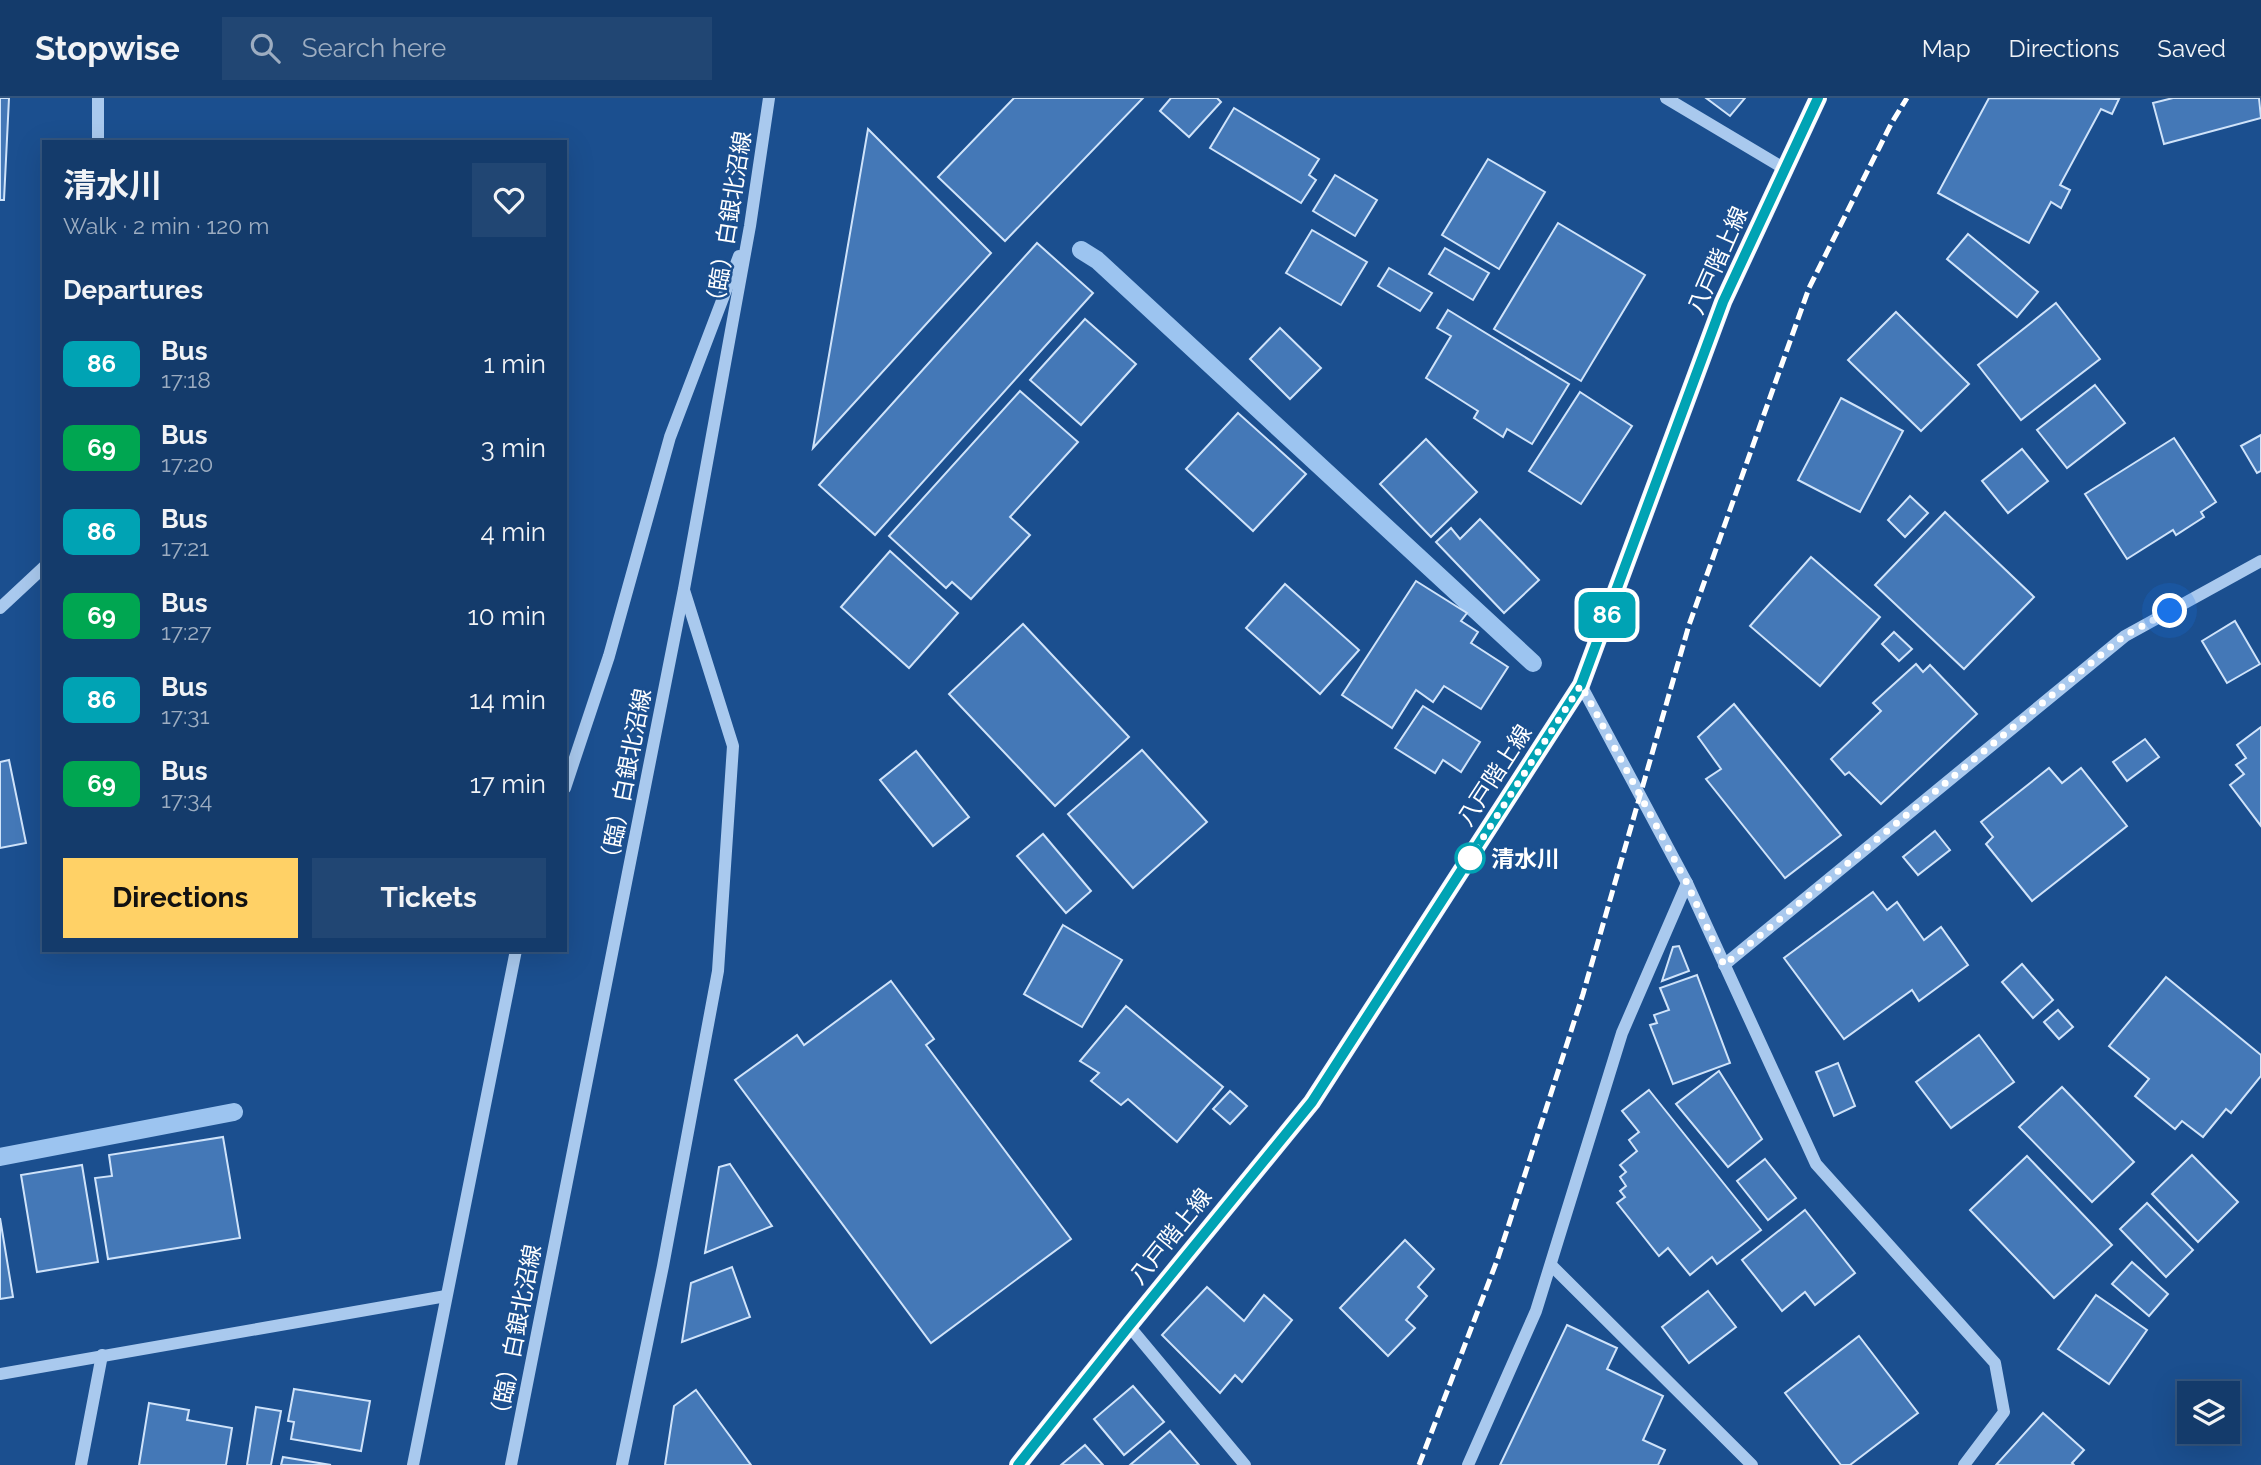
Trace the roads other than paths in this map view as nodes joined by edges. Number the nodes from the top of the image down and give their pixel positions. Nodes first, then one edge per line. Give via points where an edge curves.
1 (98, 98) edge
2 (769, 98) edge
3 (1666, 98) edge
4 (1818, 98) edge
5 (98, 140) edge
6 (1785, 169) junction
7 (750, 226) junction
8 (2261, 561) edge
9 (42, 569) edge
10 (684, 589) junction
11 (0, 608) edge
12 (1581, 685) junction
13 (567, 782) edge
14 (1684, 877) junction
15 (516, 952) edge
16 (1724, 965) junction
17 (1550, 1265) junction
18 (446, 1296) junction
19 (1129, 1326) junction
20 (102, 1355) junction
21 (0, 1374) edge
22 (81, 1465) edge
23 (413, 1465) edge
24 (511, 1465) edge
25 (622, 1465) edge
26 (1018, 1465) edge
27 (1245, 1465) edge
28 (1468, 1465) edge
29 (1752, 1465) edge
30 (1964, 1465) edge

1 - 5 street
2 - 7 street, （臨）白銀北沼線
3 - 6 street
4 - 6 main road, 八戸階上線
6 - 12 main road, 八戸階上線 via 1723,302
7 - 10 street, （臨）白銀北沼線
7 - 13 street via 670,437 609,656
8 - 16 street via 2124,636
9 - 11 street
10 - 24 street, （臨）白銀北沼線
10 - 25 street via 733,746 718,971
12 - 14 street
12 - 19 main road, 八戸階上線 via 1312,1102
14 - 16 street
14 - 17 street via 1622,1033
15 - 18 street
16 - 30 street via 1816,1164 1995,1363 2004,1412
17 - 28 street via 1536,1311
17 - 29 street
18 - 20 street
18 - 23 street
19 - 26 main road, 八戸階上線
19 - 27 street
20 - 21 street
20 - 22 street

